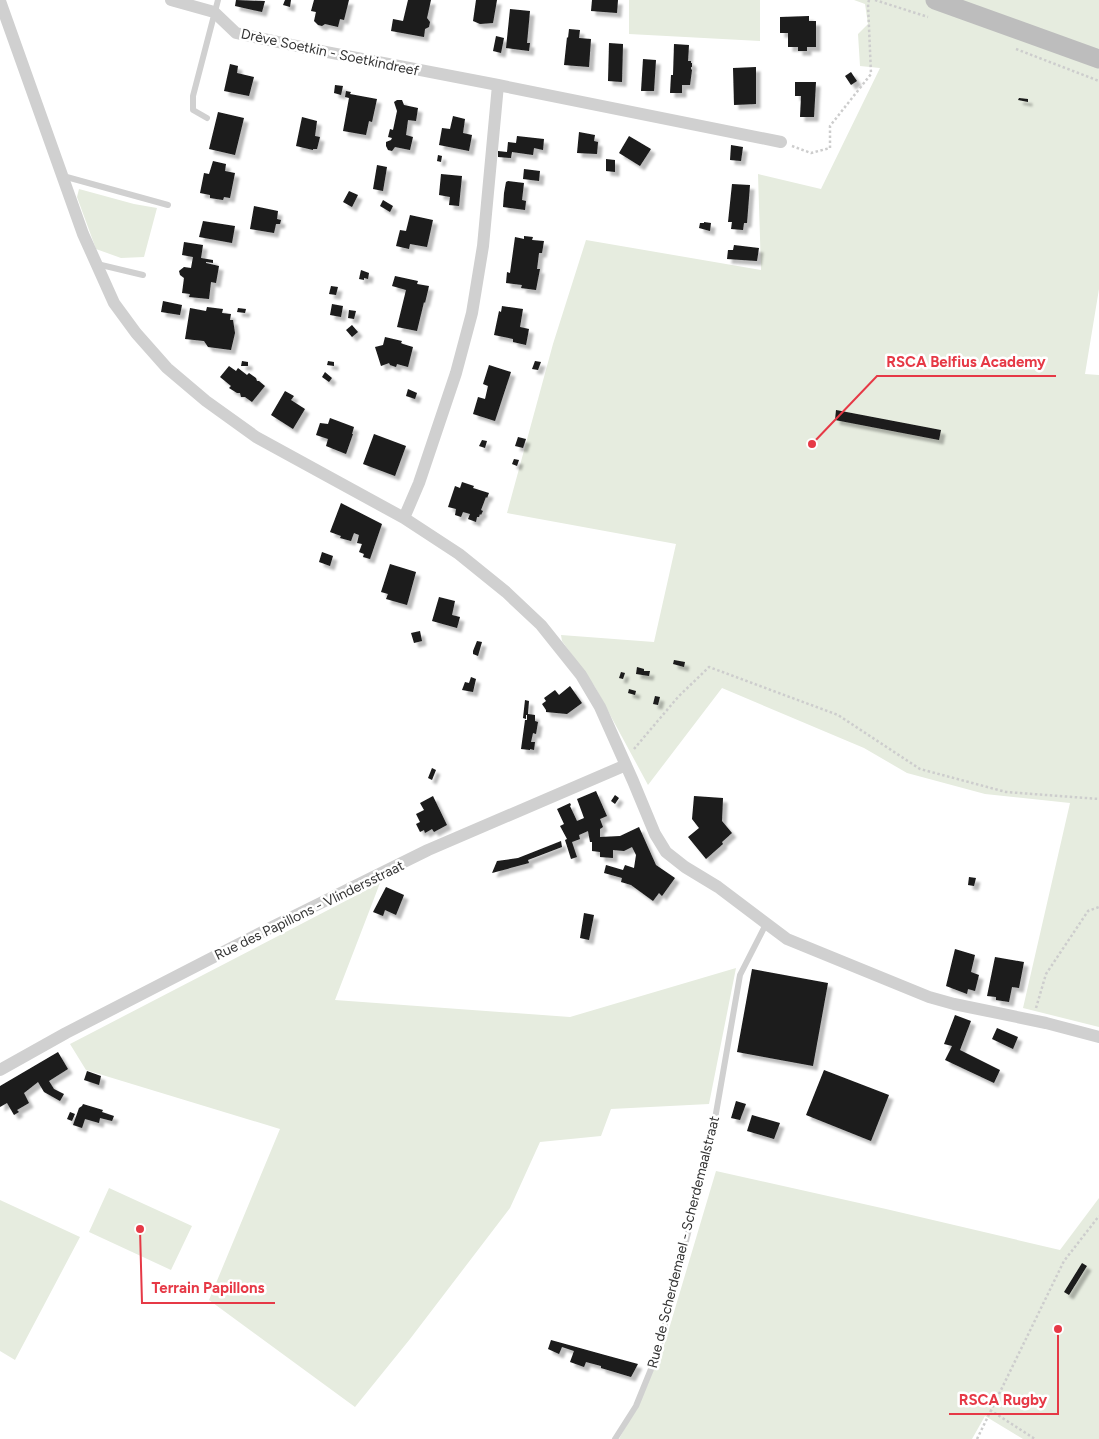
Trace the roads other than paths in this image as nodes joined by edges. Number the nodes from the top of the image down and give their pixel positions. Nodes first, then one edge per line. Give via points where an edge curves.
1 (171, 0) edge
2 (0, 1) edge
3 (216, 6) edge
4 (932, 9) edge
5 (1099, 59) edge
6 (498, 85) junction
7 (207, 118) dead end
8 (781, 142) road end
9 (62, 176) junction
10 (168, 205) dead end
11 (96, 264) junction
12 (143, 275) dead end
13 (404, 518) junction
14 (624, 760) junction
15 (766, 924) junction
16 (1099, 1037) edge
17 (0, 1070) edge
18 (615, 1439) edge

1 - 3 street, Drève Soetkin - Soetkindreef
2 - 9 street
3 - 6 street, Drève Soetkin - Soetkindreef via 236,33
3 - 7 lane via 192,96 193,110
4 - 5 street
6 - 8 street, Drève Soetkin - Soetkindreef
6 - 13 street via 472,313 456,373
9 - 10 lane
9 - 11 street
11 - 12 lane
11 - 13 street via 114,303 136,333 167,368 206,401 256,437
13 - 14 street via 459,554 541,625 581,675 600,707
14 - 15 street via 655,834 666,852
14 - 17 street, Rue des Papillons - Vlindersstraat via 428,850 274,926
15 - 16 street via 787,939 928,997
15 - 18 lane, Rue de Scherdemael - Scherdemaalstraat via 740,975 711,1142 658,1352 636,1406

